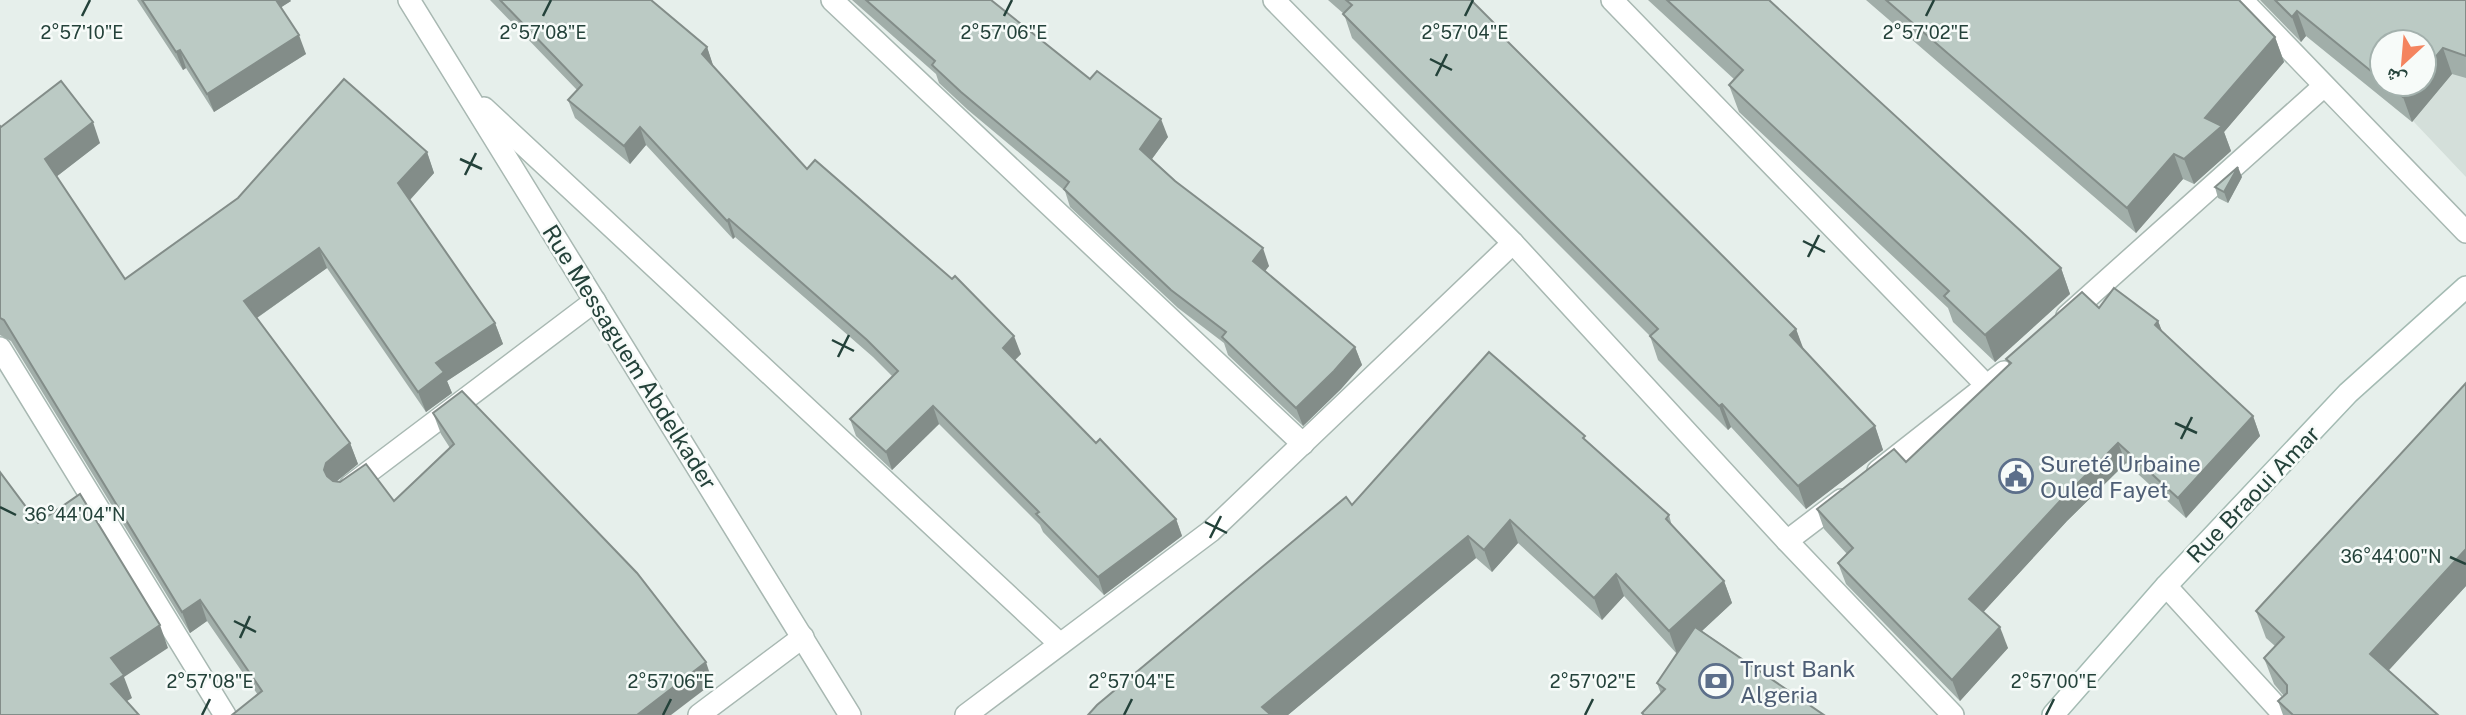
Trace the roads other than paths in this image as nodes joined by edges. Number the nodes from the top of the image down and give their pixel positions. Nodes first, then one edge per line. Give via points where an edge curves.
1 (409, 0) edge
2 (832, 0) edge
3 (1274, 0) edge
4 (1612, 0) edge
5 (2242, 0) edge
6 (2324, 86) junction
7 (465, 90) junction
8 (2466, 232) edge
9 (1513, 243) junction
10 (2466, 287) edge
11 (595, 301) junction
12 (2049, 332) edge
13 (0, 348) edge
14 (2018, 359) edge
15 (1987, 386) junction
16 (1303, 444) junction
17 (345, 490) edge
18 (1787, 541) junction
19 (2166, 586) junction
20 (803, 637) junction
21 (1060, 644) junction
22 (225, 715) edge
23 (699, 715) edge
24 (850, 715) edge
25 (966, 715) edge
26 (1953, 715) edge
27 (2053, 715) edge
28 (2284, 715) edge

1 - 7 street, Rue Messaguem Abdelkader
2 - 16 street
3 - 9 street
4 - 15 street
5 - 6 street
6 - 8 street
6 - 12 street
7 - 11 street, Rue Messaguem Abdelkader
7 - 21 street
9 - 16 street
9 - 18 street
10 - 19 street, Rue Braoui Amar via 2348,393
11 - 17 street
11 - 20 street, Rue Messaguem Abdelkader
13 - 22 street
14 - 15 street
15 - 18 street
16 - 21 street via 1211,531
18 - 26 street
19 - 27 street, Rue Braoui Amar
19 - 28 street
20 - 23 street
20 - 24 street, Rue Messaguem Abdelkader
21 - 25 street

